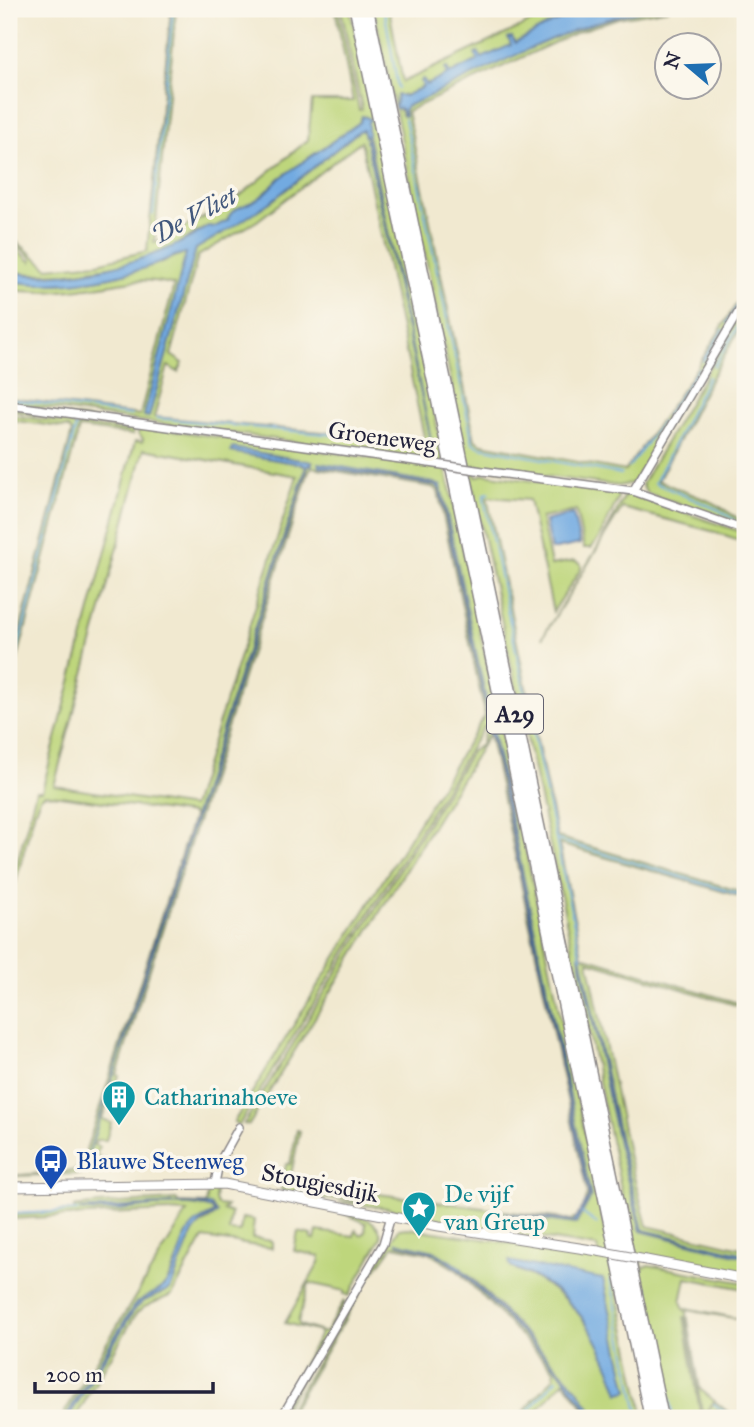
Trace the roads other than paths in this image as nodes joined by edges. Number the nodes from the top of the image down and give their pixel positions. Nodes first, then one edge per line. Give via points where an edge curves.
1 (356, 9) edge
2 (367, 9) edge
3 (745, 301) edge
4 (9, 405) edge
5 (633, 491) junction
6 (745, 530) edge
7 (239, 1127) dead end
8 (215, 1183) junction
9 (9, 1187) edge
10 (391, 1216) junction
11 (745, 1279) edge
12 (281, 1418) edge
13 (651, 1418) edge
14 (662, 1418) edge

1 - 13 highway, A29
2 - 14 highway, A29
3 - 5 street
4 - 5 street, Groeneweg, bridge
5 - 6 street, Groeneweg
7 - 8 street via 219,1163
8 - 9 street, Stougjesdijk
8 - 10 street, Stougjesdijk
10 - 11 street, Stougjesdijk, bridge
10 - 12 street via 383,1244

